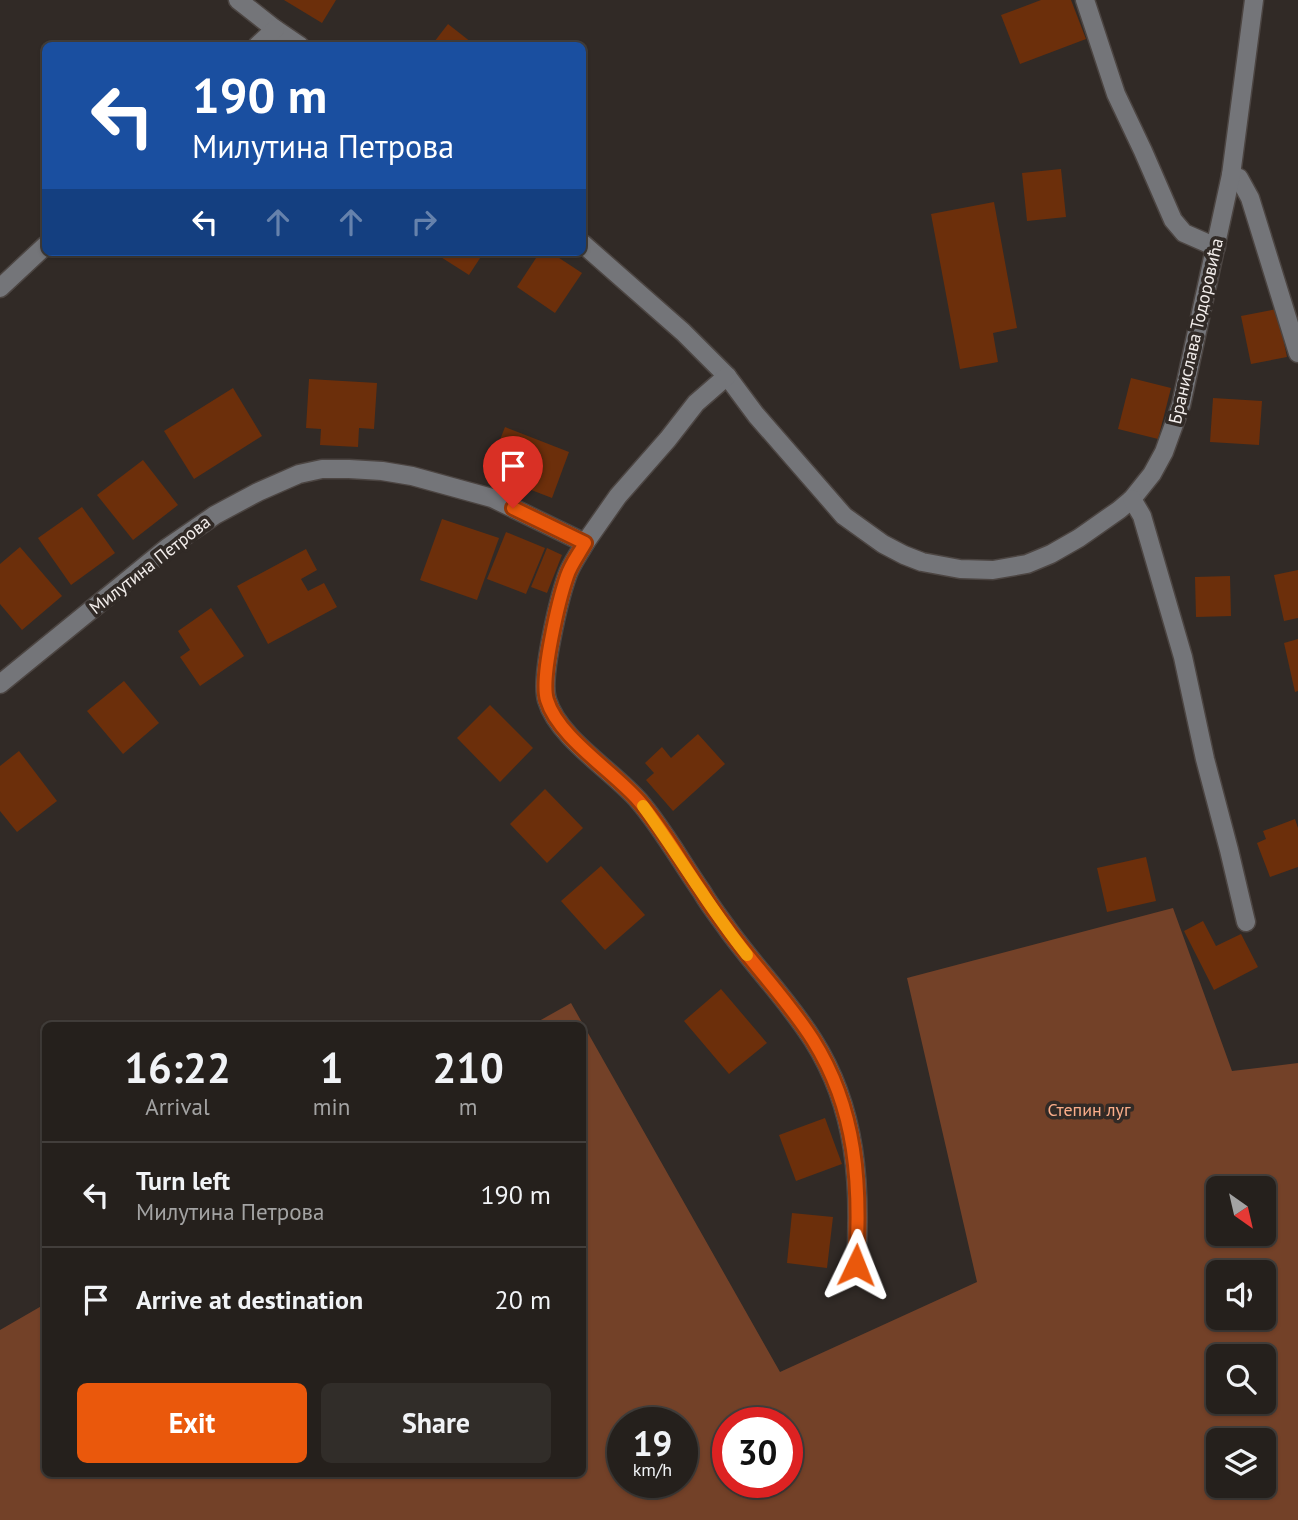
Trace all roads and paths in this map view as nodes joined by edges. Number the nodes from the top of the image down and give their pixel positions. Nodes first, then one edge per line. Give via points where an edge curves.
1 (238, 0) edge
2 (1085, 0) edge
3 (1254, 0) edge
4 (275, 29) junction
5 (261, 42) edge
6 (294, 42) edge
7 (1231, 175) junction
8 (586, 247) edge
9 (1216, 247) junction
10 (42, 249) edge
11 (0, 288) edge
12 (1298, 354) edge
13 (727, 376) junction
14 (1132, 499) junction
15 (585, 543) junction
16 (0, 684) edge
17 (1246, 922) dead end
18 (856, 1265) dead end

1 - 4 street
2 - 9 street via 1116,94 1173,220 1184,233
3 - 7 street, Бранислава Тодоровића
4 - 5 street
4 - 6 street
7 - 9 street, Бранислава Тодоровића
7 - 12 street via 1239,178 1250,198
8 - 13 street, Бранислава Тодоровића
9 - 14 street, Бранислава Тодоровића via 1174,427 1152,474
10 - 11 street
13 - 14 street, Бранислава Тодоровића via 844,516 883,544 922,562 992,570 1027,564 1079,538
13 - 15 street via 696,403
14 - 17 street via 1142,516 1182,657
15 - 16 street, Милутина Петрова via 492,498 412,476 349,469 299,474 215,515 167,548
15 - 18 street via 568,574 558,613 544,683 547,700 574,739 642,804 828,1066 852,1139 858,1197

